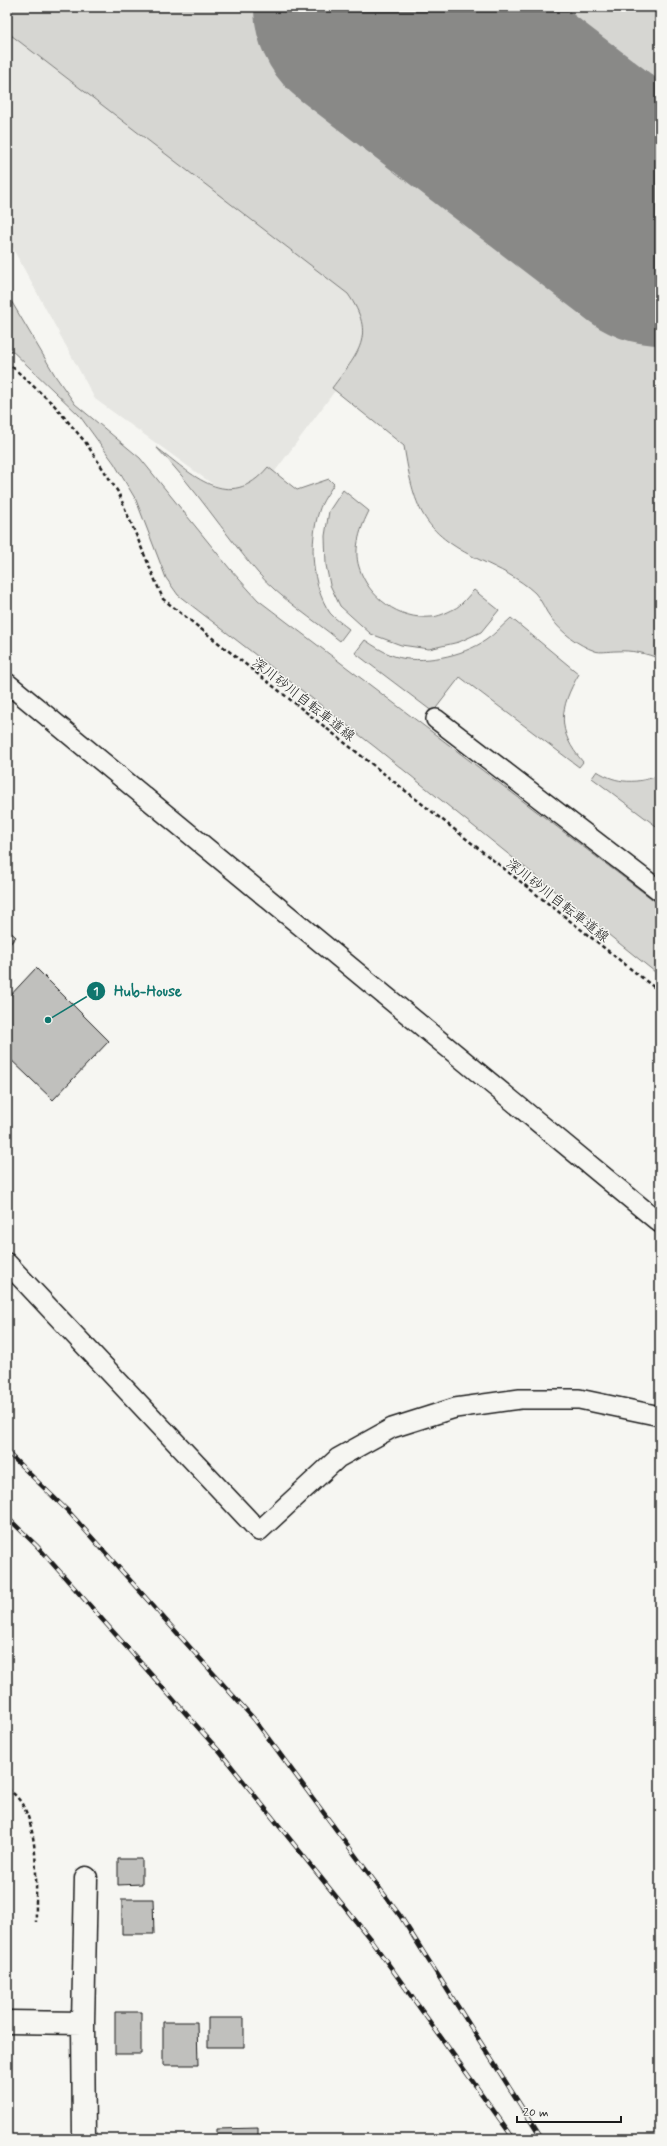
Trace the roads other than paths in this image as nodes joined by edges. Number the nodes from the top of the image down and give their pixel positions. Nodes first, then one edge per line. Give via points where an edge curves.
1 (7, 683) edge
2 (436, 719) dead end
3 (660, 891) edge
4 (660, 1223) edge
5 (7, 1263) edge
6 (660, 1416) edge
7 (86, 1878) dead end
8 (7, 2022) edge
9 (83, 2023) junction
10 (84, 2139) edge

1 - 4 lane
2 - 3 lane
5 - 6 lane via 259,1531 338,1458 392,1428 455,1408 520,1399 579,1399
7 - 9 street
8 - 9 street
9 - 10 street

